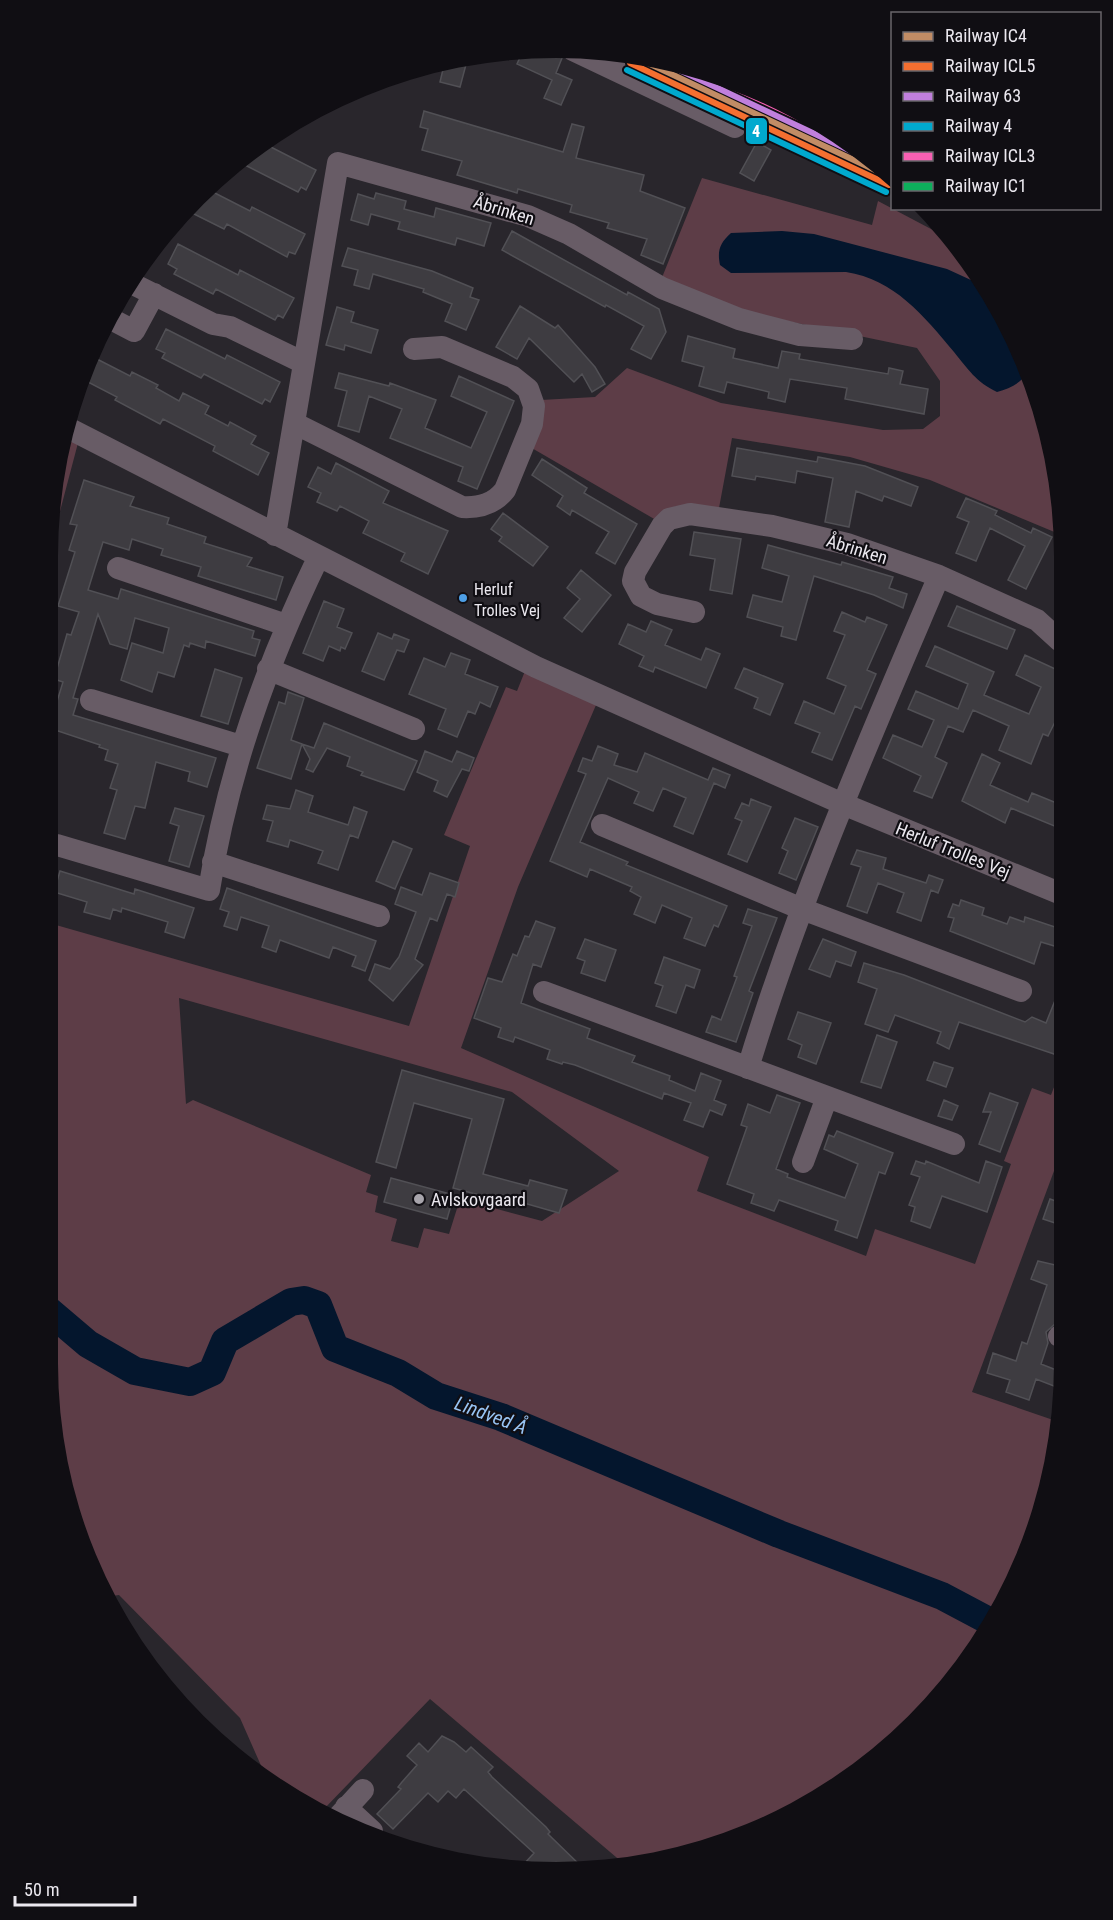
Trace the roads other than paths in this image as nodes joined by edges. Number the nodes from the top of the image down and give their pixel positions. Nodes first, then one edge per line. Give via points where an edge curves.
1 (595, 61) edge
2 (735, 127) dead end
3 (138, 286) edge
4 (154, 294) junction
5 (117, 322) edge
6 (852, 339) dead end
7 (414, 349) dead end
8 (304, 363) junction
9 (294, 423) junction
10 (74, 431) edge
11 (275, 536) junction
12 (318, 558) junction
13 (118, 567) dead end
14 (939, 576) junction
15 (694, 612) dead end
16 (286, 625) junction
17 (1054, 636) edge
18 (268, 669) junction
19 (91, 700) dead end
20 (414, 729) dead end
21 (241, 746) junction
22 (843, 804) junction
23 (602, 825) dead end
24 (58, 844) edge
25 (213, 862) junction
26 (1054, 890) edge
27 (802, 909) junction
28 (379, 916) dead end
29 (1020, 990) dead end
30 (544, 992) dead end
31 (748, 1068) junction
32 (827, 1097) junction
33 (954, 1144) dead end
34 (803, 1162) dead end
35 (363, 1790) dead end
36 (342, 1811) edge

1 - 2 street
3 - 4 street
4 - 5 street via 134,331
4 - 8 street
6 - 8 street, Åbrinken via 800,334 739,319 662,288 568,234 528,216 338,163
7 - 9 street via 441,346 513,378 528,390 534,406 532,424 499,497 483,506 462,507
8 - 9 street, Åbrinken
9 - 11 street, Åbrinken
10 - 11 street, Herluf Trolles Vej
11 - 12 street, Herluf Trolles Vej
12 - 16 street
12 - 22 street, Herluf Trolles Vej via 536,667
13 - 16 street
14 - 15 street, Åbrinken via 836,541 772,526 690,514 669,519 662,526 633,581 641,596 657,604
14 - 17 street, Åbrinken via 1037,620
14 - 22 street
16 - 18 street
18 - 20 street
18 - 21 street
19 - 21 street
21 - 25 street
22 - 26 street, Herluf Trolles Vej
22 - 27 street
23 - 27 street
24 - 25 street via 209,890
25 - 28 street
27 - 29 street
27 - 31 street via 771,990
30 - 31 street
31 - 32 street
32 - 33 street
32 - 34 street
35 - 36 street

